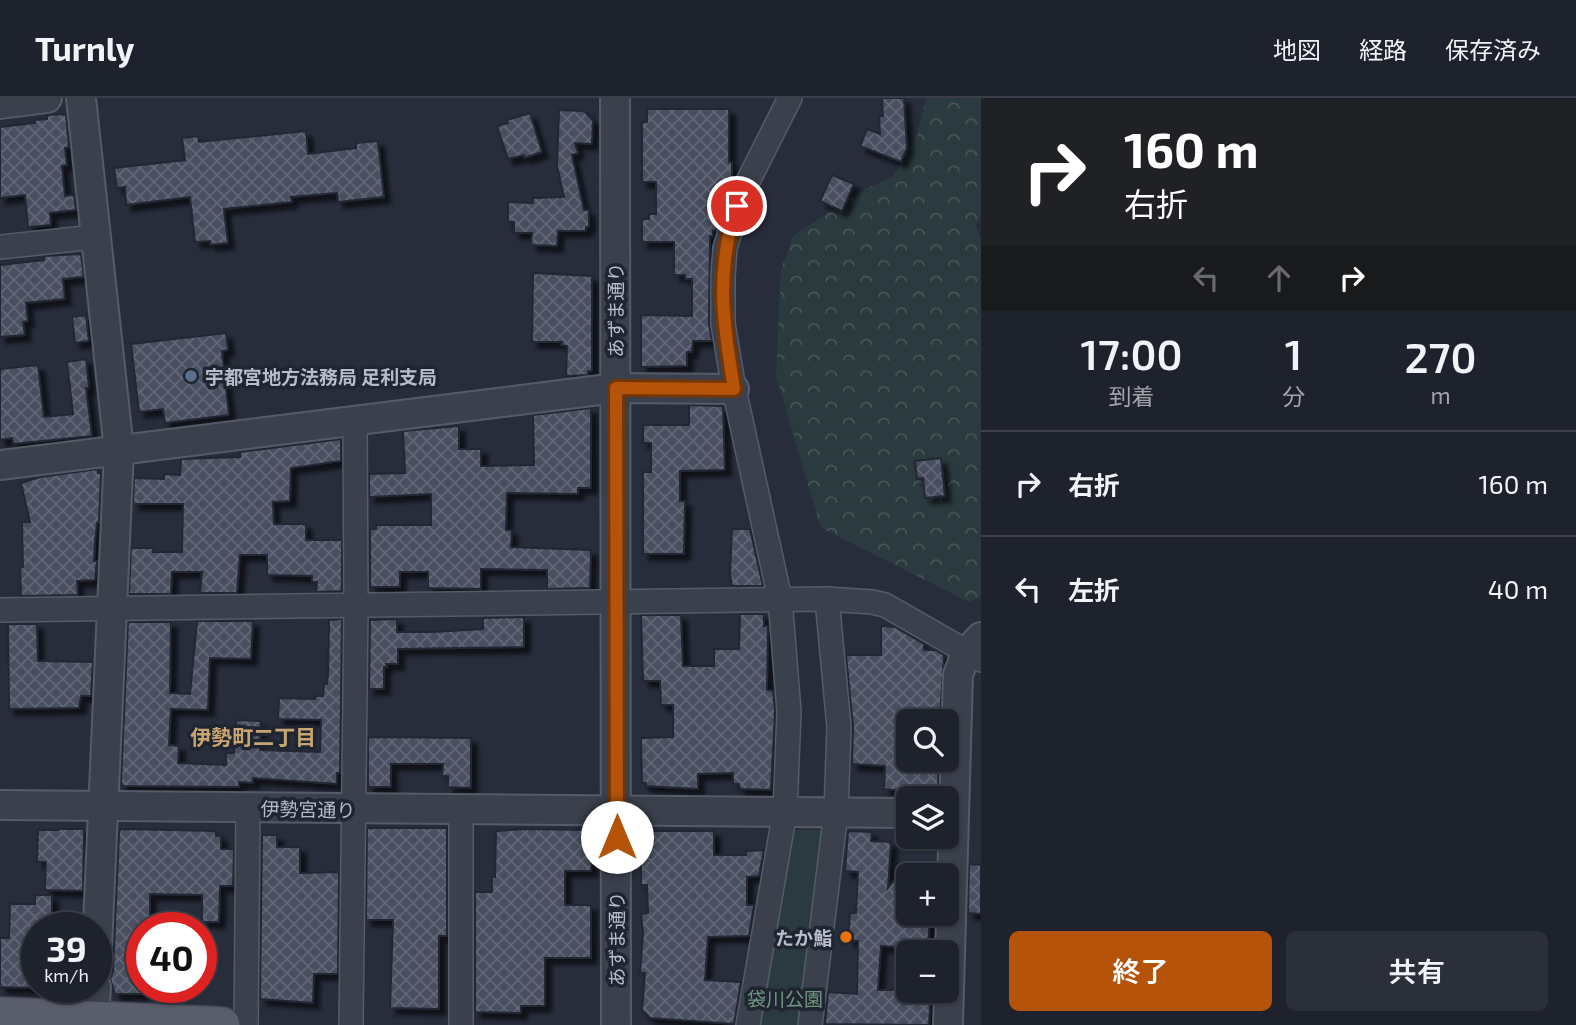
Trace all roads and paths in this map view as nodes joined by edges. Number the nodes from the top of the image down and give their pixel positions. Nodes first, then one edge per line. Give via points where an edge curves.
1 (47, 98) edge
2 (81, 98) edge
3 (615, 98) edge
4 (790, 98) edge
5 (0, 104) edge
6 (95, 237) junction
7 (0, 247) edge
8 (616, 388) junction
9 (734, 389) junction
10 (355, 420) junction
11 (119, 450) junction
12 (0, 465) edge
13 (780, 599) junction
14 (827, 599) junction
15 (615, 602) junction
16 (356, 607) junction
17 (0, 610) edge
18 (113, 610) junction
19 (976, 650) edge
20 (0, 805) edge
21 (103, 805) junction
22 (248, 808) junction
23 (354, 809) junction
24 (461, 810) junction
25 (617, 810) junction
26 (785, 811) junction
27 (836, 812) junction
28 (896, 813) edge
29 (961, 814) edge
30 (98, 912) edge
31 (95, 1010) edge
32 (0, 1015) edge
33 (222, 1025) edge
34 (246, 1025) edge
35 (351, 1025) edge
36 (461, 1025) edge
37 (616, 1025) edge
38 (748, 1025) edge
39 (810, 1025) edge
40 (948, 1025) edge

1 - 5 street
2 - 6 street
3 - 8 street, あずま通り
4 - 9 street via 742,193 725,248 723,324
6 - 7 street
6 - 11 street
8 - 9 street
8 - 10 street
8 - 15 street, あずま通り
9 - 13 street
10 - 11 street
10 - 16 street
11 - 12 street
11 - 18 street
13 - 14 street
13 - 15 street
13 - 26 street via 789,712
14 - 19 street via 885,605
14 - 27 street via 839,727
15 - 16 street
15 - 25 street, あずま通り
16 - 18 street
16 - 23 street
17 - 18 street
18 - 21 street
19 - 29 street via 958,675
20 - 21 street, 伊勢宮通り
21 - 22 street, 伊勢宮通り
21 - 30 street
22 - 23 street, 伊勢宮通り
22 - 34 street
23 - 24 street, 伊勢宮通り
23 - 35 street
24 - 25 street, 伊勢宮通り
24 - 36 street
25 - 26 street, 伊勢宮通り
25 - 37 street, あずま通り
26 - 27 street, 伊勢宮通り
26 - 38 street
27 - 28 street, 伊勢宮通り
27 - 39 street
29 - 40 street
31 - 32 main road
31 - 33 main road

